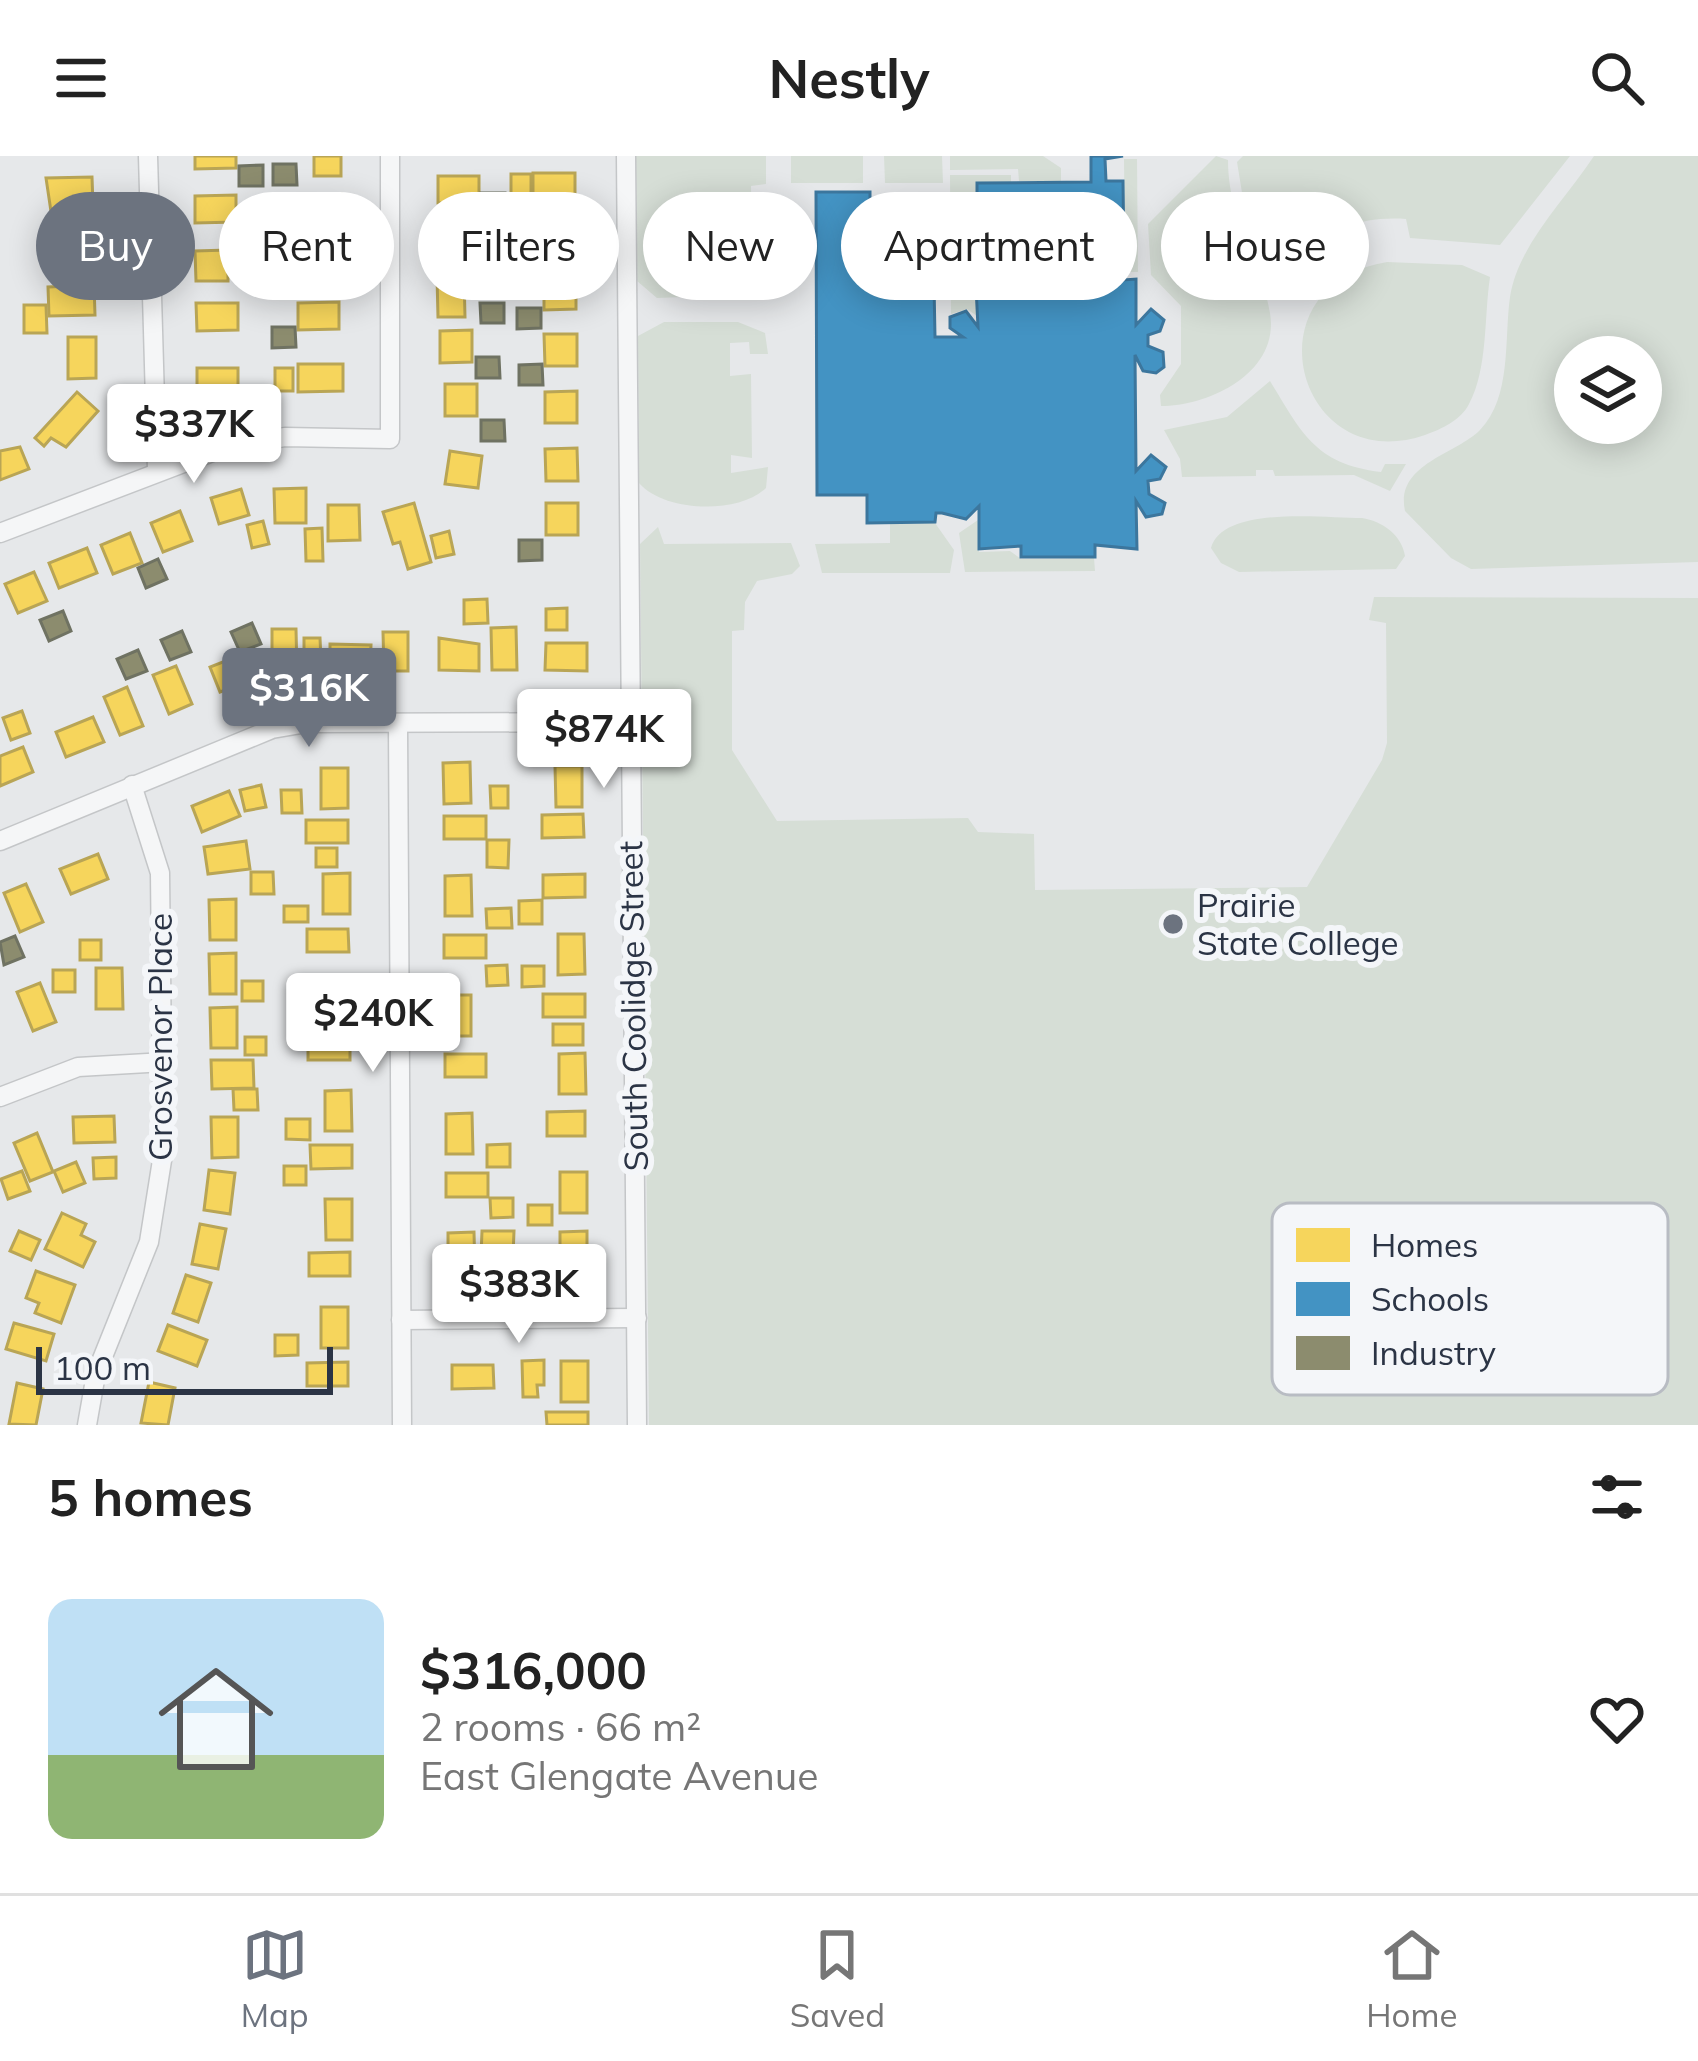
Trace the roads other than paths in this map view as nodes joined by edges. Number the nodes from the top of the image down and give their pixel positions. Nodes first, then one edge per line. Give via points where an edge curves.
1 (148, 156) edge
2 (390, 156) edge
3 (626, 156) edge
4 (157, 470) junction
5 (0, 532) edge
6 (630, 722) junction
7 (398, 725) junction
8 (132, 785) junction
9 (0, 841) edge
10 (165, 1062) junction
11 (0, 1097) edge
12 (637, 1318) junction
13 (401, 1320) junction
14 (87, 1425) edge
15 (402, 1425) edge
16 (637, 1425) edge

1 - 4 street
2 - 4 street via 390,439 286,436
3 - 6 street, South Coolidge Street
4 - 5 street
6 - 7 street
6 - 12 street, South Coolidge Street
7 - 8 street via 272,729
7 - 13 street
8 - 9 street
8 - 10 street, Grosvenor Place via 160,873
10 - 11 street via 78,1067
10 - 14 street, Grosvenor Place via 163,1154 149,1242 95,1374
12 - 13 street
12 - 16 street, South Coolidge Street
13 - 15 street

